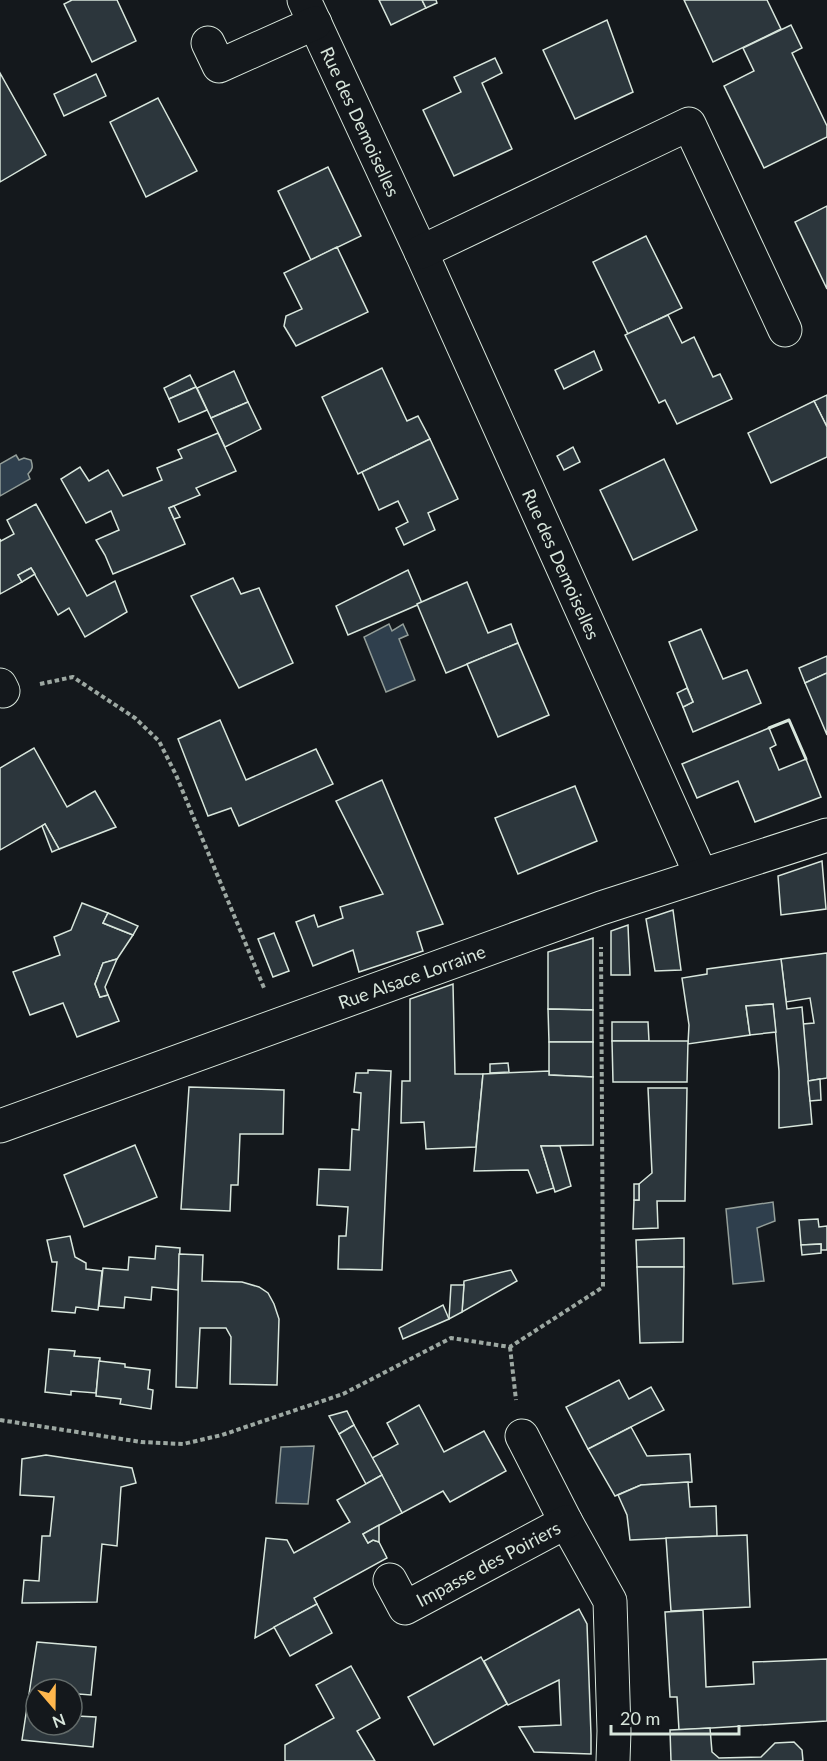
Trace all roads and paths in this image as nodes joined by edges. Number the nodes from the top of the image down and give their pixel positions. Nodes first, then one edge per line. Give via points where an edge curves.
1 (310, 11) edge
2 (208, 43) dead end
3 (421, 252) junction
4 (785, 330) dead end
5 (2, 688) edge
6 (827, 835) edge
7 (701, 875) junction
8 (601, 908) junction
9 (280, 1025) junction
10 (0, 1126) edge
11 (510, 1347) junction
12 (0, 1420) edge
13 (522, 1436) joint
14 (566, 1522) junction
15 (390, 1580) dead end
16 (613, 1761) edge

1 - 2 street, Rue des Demoiselles via 219,66
1 - 3 street, Rue des Demoiselles
3 - 4 street via 689,124
3 - 7 street, Rue des Demoiselles
5 - 9 path via 73,677 135,718 159,741
6 - 7 street, Rue Alsace Lorraine
7 - 8 street, Rue Alsace Lorraine
8 - 9 street, Rue Alsace Lorraine
8 - 11 path via 603,1287
9 - 10 street, Rue Alsace Lorraine
11 - 12 path via 451,1338 343,1394 222,1436 183,1444 141,1442
11 - 13 path
13 - 14 street, Impasse des Poiriers
14 - 15 street, Impasse des Poiriers via 405,1608
14 - 16 street, Impasse des Poiriers via 610,1601

